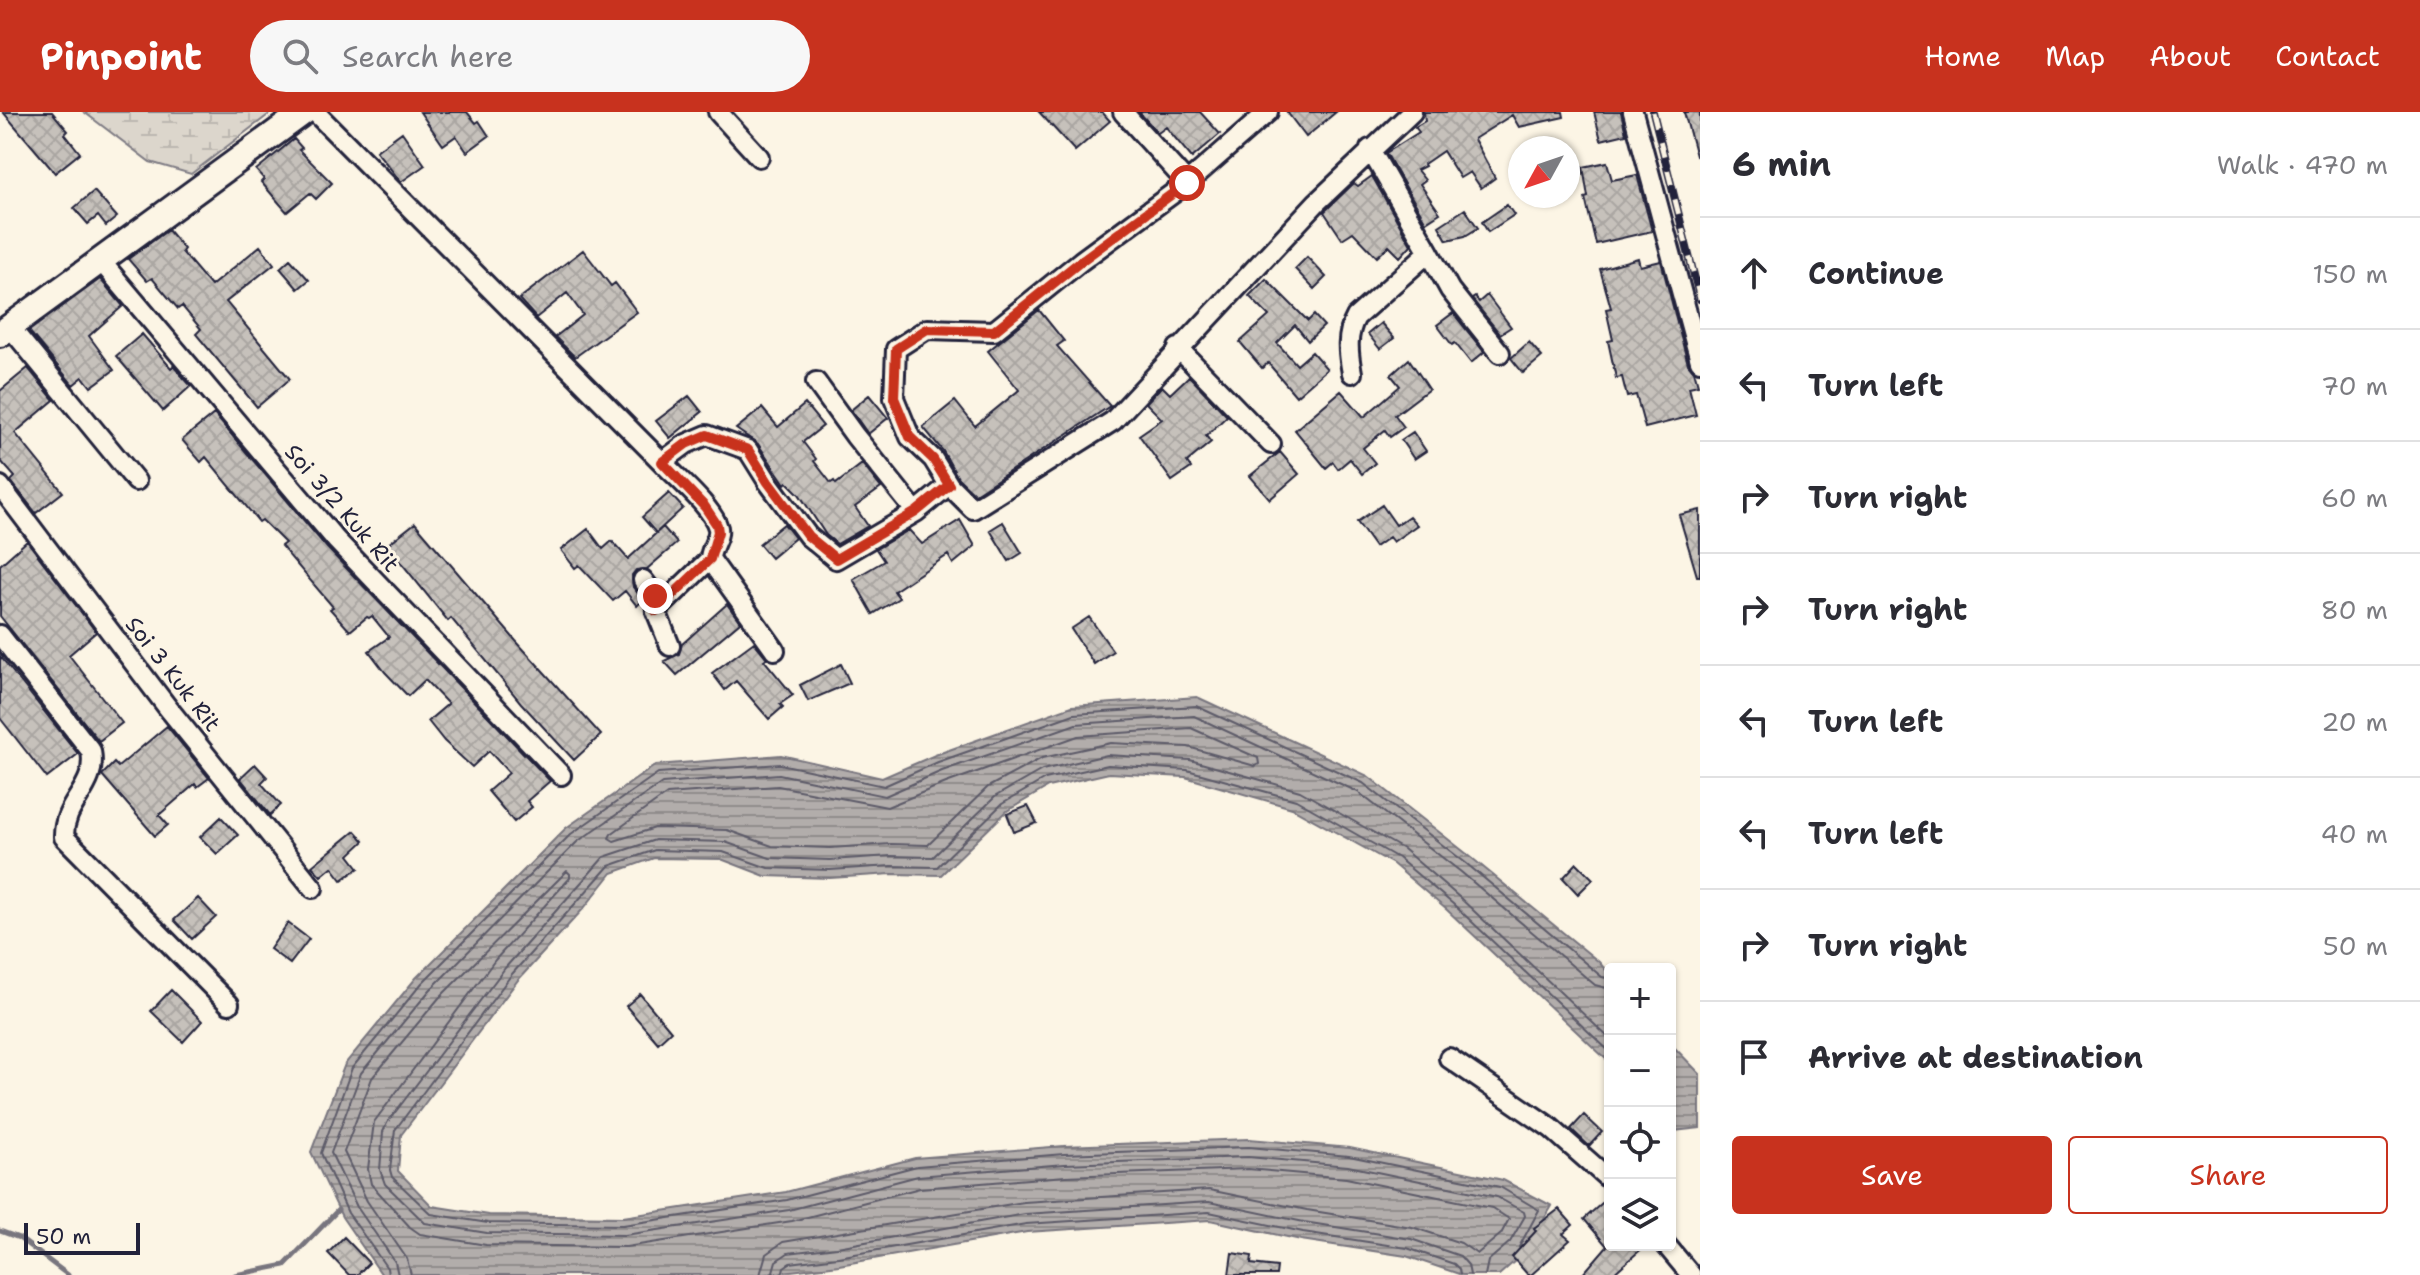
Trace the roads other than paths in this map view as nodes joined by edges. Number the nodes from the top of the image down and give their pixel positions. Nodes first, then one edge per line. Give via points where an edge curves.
1 (304, 112) edge
2 (315, 112) edge
3 (718, 112) edge
4 (1123, 112) edge
5 (1268, 112) edge
6 (1412, 112) edge
7 (1633, 112) edge
8 (1370, 149) junction
9 (759, 157) dead end
10 (1187, 183) junction
11 (1429, 252) junction
12 (100, 260) junction
13 (5, 330) edge
14 (1178, 348) junction
15 (1500, 353) dead end
16 (1700, 361) edge
17 (1352, 373) dead end
18 (816, 382) dead end
19 (1271, 444) dead end
20 (662, 462) junction
21 (136, 481) dead end
22 (949, 485) junction
23 (0, 486) edge
24 (916, 512) junction
25 (710, 559) junction
26 (643, 580) dead end
27 (656, 611) junction
28 (0, 635) edge
29 (670, 646) dead end
30 (775, 650) dead end
31 (561, 775) dead end
32 (313, 888) dead end
33 (229, 1004) dead end
34 (1449, 1058) dead end
35 (1609, 1179) edge
36 (1671, 1251) edge
37 (1691, 1275) edge

1 - 12 street
2 - 20 street
3 - 9 street
4 - 10 street
5 - 10 street
6 - 8 street
7 - 16 street
8 - 11 street
8 - 14 street
10 - 22 street via 994,331 927,329 896,349 894,398 910,437
11 - 15 street via 1450,290
11 - 17 street via 1356,317 1348,341
12 - 13 street
12 - 31 street, Soi 3/2 Kuk Rit via 336,540
13 - 21 street
14 - 19 street
14 - 22 street via 1113,421 973,509
18 - 24 street
20 - 24 street via 707,435 748,450 808,536 836,559
20 - 25 street via 717,525
22 - 24 street
23 - 32 street, Soi 3 Kuk Rit
25 - 27 street
25 - 30 street
26 - 27 street via 655,596
27 - 29 street
28 - 33 street via 91,751 91,777 67,818 64,837
34 - 35 street via 1551,1128
36 - 37 street

